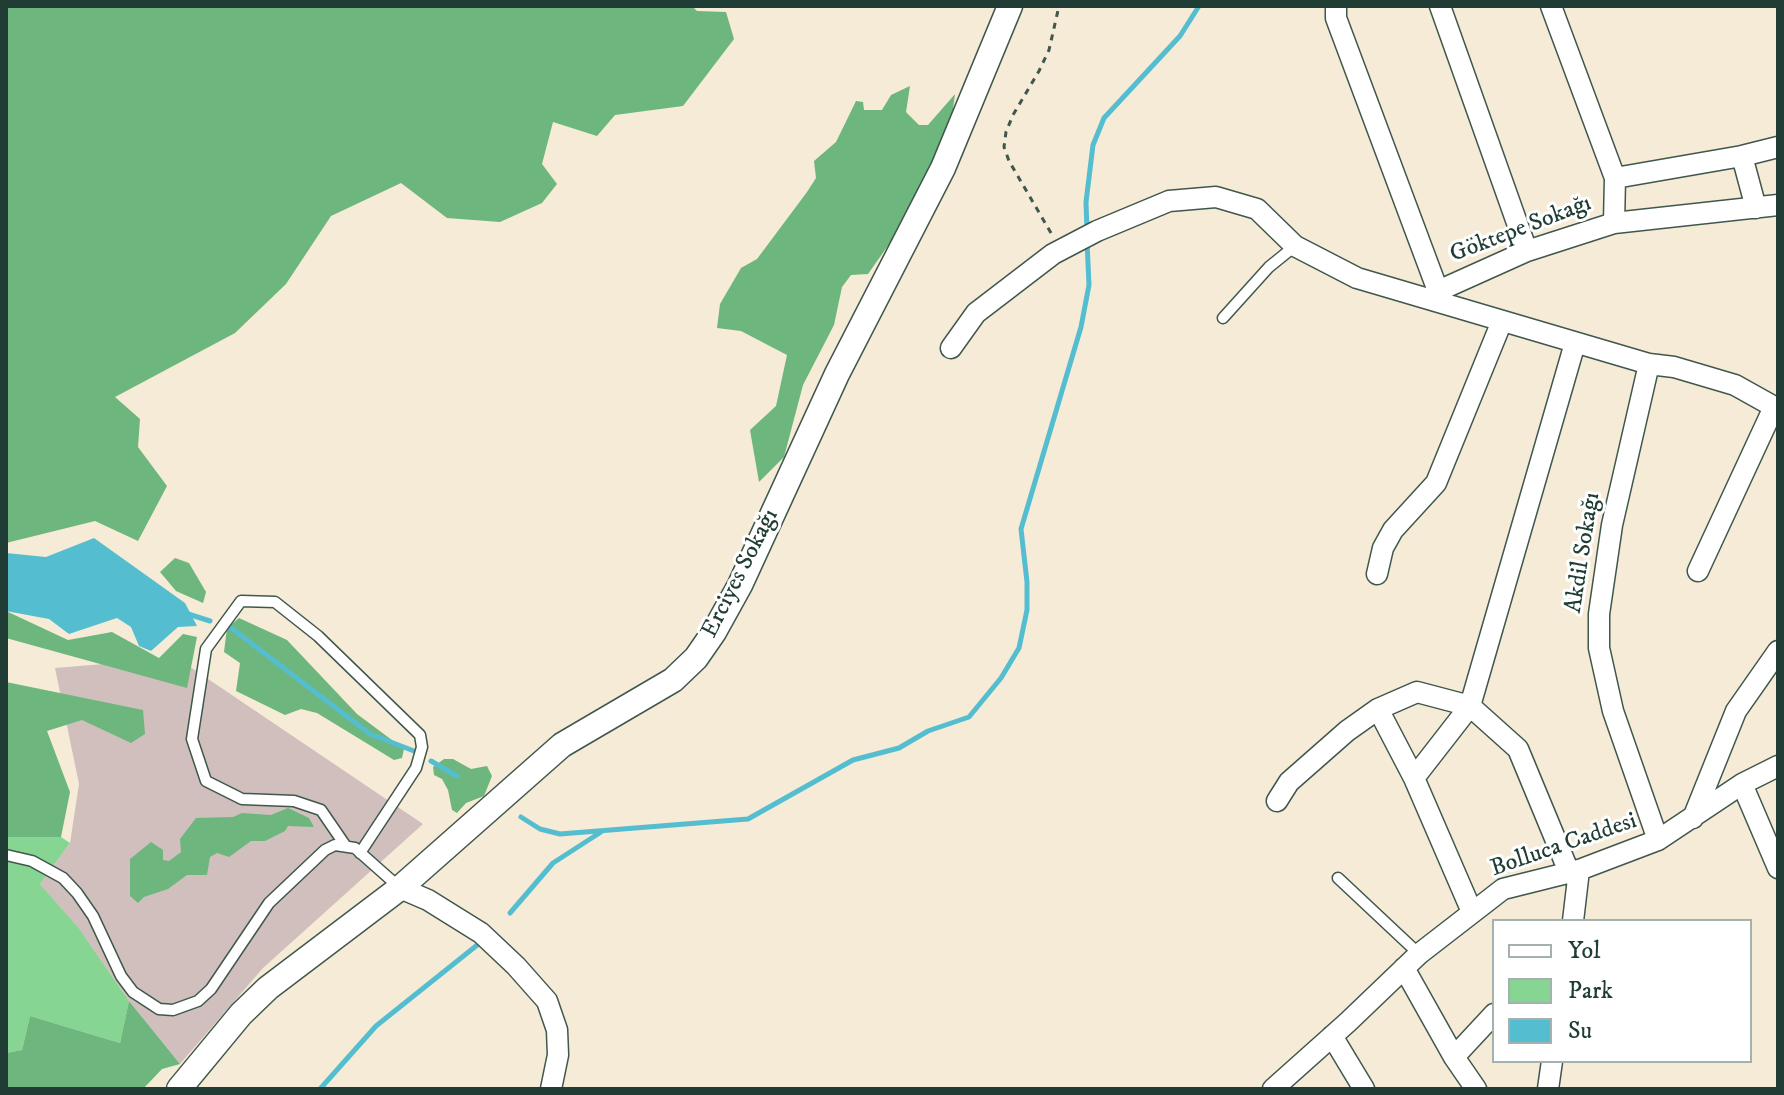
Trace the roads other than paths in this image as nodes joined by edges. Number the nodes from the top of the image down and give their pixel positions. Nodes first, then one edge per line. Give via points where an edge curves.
1 (1010, 6) edge
2 (1336, 6) edge
3 (1440, 6) edge
4 (1551, 6) edge
5 (1778, 147) edge
6 (1742, 156) junction
7 (1615, 178) junction
8 (1778, 205) edge
9 (1756, 208) junction
10 (1614, 223) junction
11 (1295, 246) junction
12 (1527, 251) junction
13 (1436, 296) junction
14 (1223, 318) dead end
15 (1502, 321) junction
16 (1575, 343) junction
17 (951, 348) dead end
18 (1649, 364) junction
19 (1776, 408) edge
20 (1698, 571) dead end
21 (1377, 574) dead end
22 (1778, 651) edge
23 (1470, 706) junction
24 (1378, 709) junction
25 (1778, 766) edge
26 (1414, 778) junction
27 (1742, 784) junction
28 (1277, 801) dead end
29 (1692, 819) junction
30 (1658, 840) junction
31 (345, 845) junction
32 (360, 853) junction
33 (6, 855) edge
34 (1778, 868) edge
35 (1574, 871) junction
36 (1338, 878) dead end
37 (400, 888) junction
38 (1472, 912) junction
39 (1573, 919) edge
40 (1412, 961) junction
41 (1492, 1016) edge
42 (1332, 1036) junction
43 (1454, 1057) junction
44 (1552, 1063) edge
45 (179, 1089) edge
46 (551, 1089) edge
47 (1273, 1089) edge
48 (1364, 1089) edge
49 (1476, 1089) edge
50 (1548, 1089) edge

1 - 37 street, Erciyes Sokağı via 943,168 714,632 673,680 562,745
2 - 13 street
3 - 12 street
4 - 7 street
5 - 6 street
6 - 7 street
6 - 9 street
7 - 10 street
8 - 9 street, Göktepe Sokağı
9 - 10 street, Göktepe Sokağı
10 - 12 street, Göktepe Sokağı
11 - 13 street via 1357,278
11 - 14 lane
11 - 17 street via 1257,209 1216,197 1169,201 1053,254 976,313
12 - 13 street, Göktepe Sokağı
13 - 15 street
15 - 16 street
15 - 21 street via 1436,483 1393,530
16 - 18 street
16 - 23 street
18 - 19 street via 1735,385
18 - 30 street, Akdil Sokağı via 1612,525 1599,648 1613,711
19 - 20 street
22 - 29 street via 1736,711
23 - 24 street via 1417,692
23 - 26 street
23 - 35 street via 1518,749
24 - 26 street
24 - 28 street via 1289,782
25 - 27 street, Bolluca Caddesi
26 - 38 street
27 - 29 street, Bolluca Caddesi
27 - 34 street
29 - 30 street, Bolluca Caddesi
30 - 35 street, Bolluca Caddesi
31 - 32 lane
31 - 32 lane via 321,810 294,801 242,799 206,781 192,739 206,649 241,601 275,602 318,636 420,735 416,768
31 - 33 lane via 325,850 269,903 211,989 186,1008 173,1010 159,1009 133,992 93,916 63,878 32,861
32 - 37 lane
35 - 38 street, Bolluca Caddesi via 1503,889
35 - 39 street
36 - 40 lane
37 - 45 street, Erciyes Sokağı via 268,988
37 - 46 street via 481,933 547,1001 558,1042
38 - 40 street, Bolluca Caddesi
40 - 42 street, Bolluca Caddesi
40 - 43 street
41 - 43 street
42 - 47 street, Bolluca Caddesi
42 - 48 street
43 - 49 street
44 - 50 street

